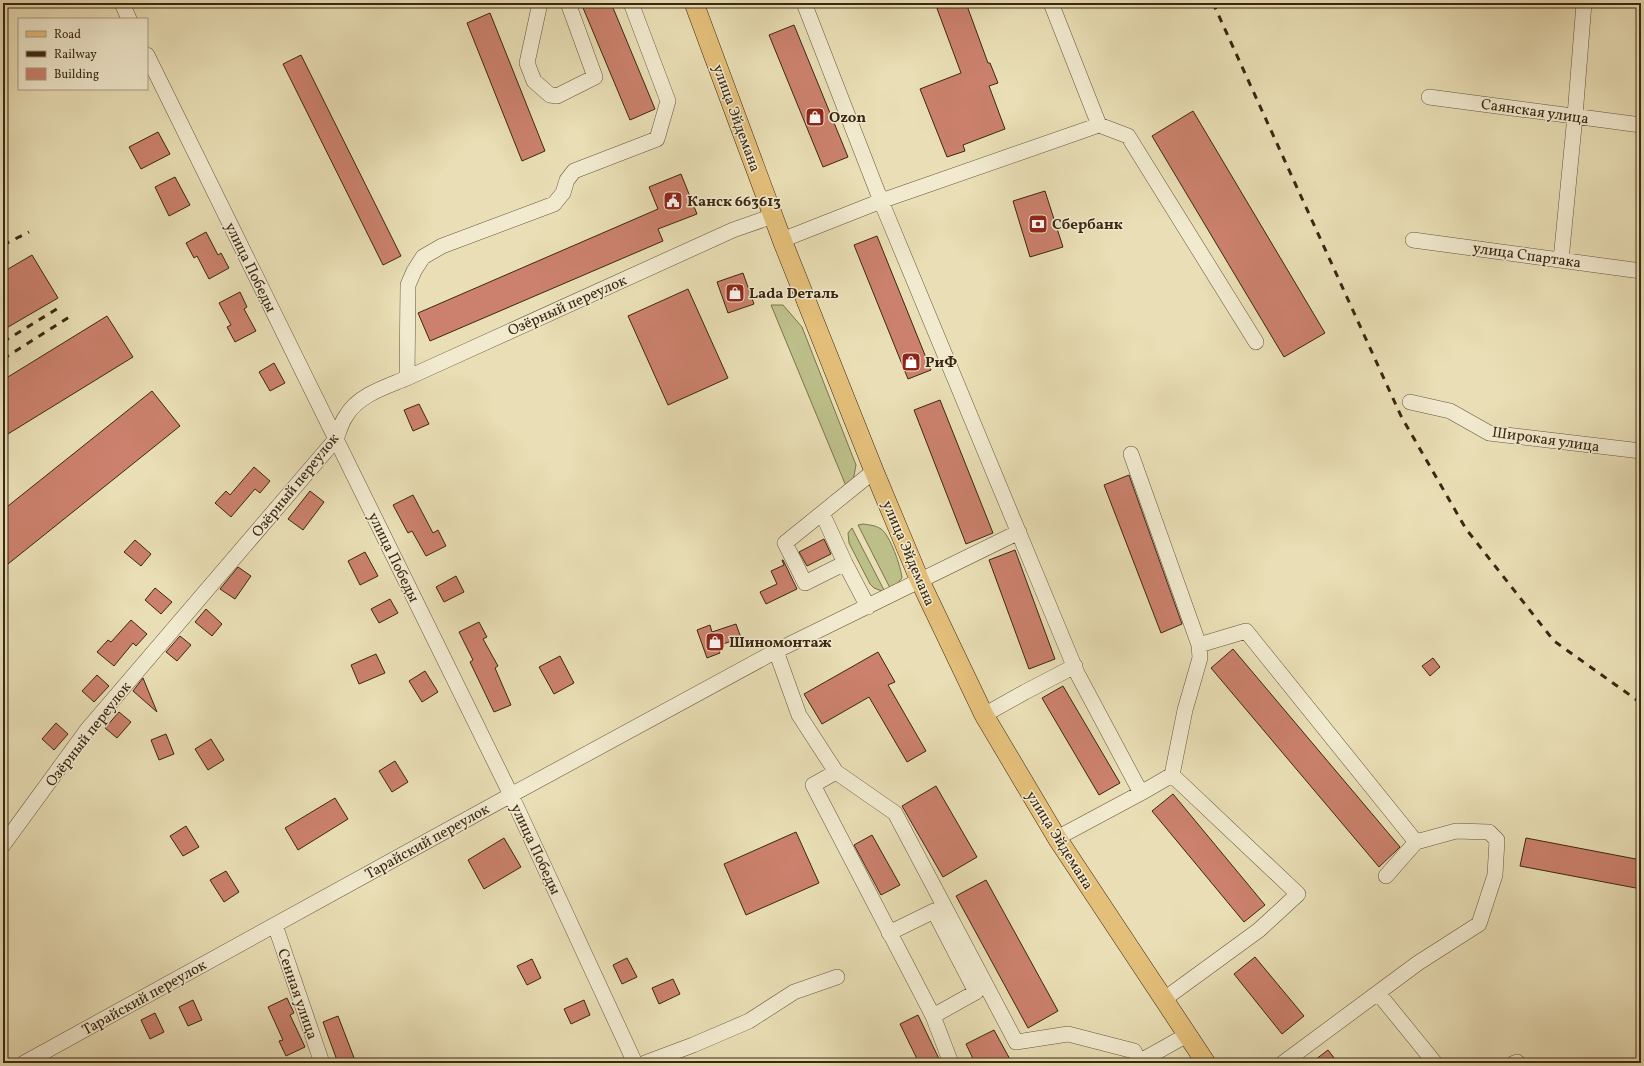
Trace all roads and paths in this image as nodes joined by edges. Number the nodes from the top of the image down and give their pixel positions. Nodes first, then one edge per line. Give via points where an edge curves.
1 (122, 3) edge
2 (540, 3) edge
3 (568, 3) edge
4 (631, 3) edge
5 (694, 3) edge
6 (804, 3) edge
7 (1051, 3) edge
8 (1584, 3) edge
9 (130, 18) edge
10 (148, 57) edge
11 (1429, 97) dead end
12 (1575, 116) junction
13 (1099, 125) junction
14 (1641, 125) edge
15 (882, 201) junction
16 (773, 216) junction
17 (782, 240) junction
18 (1414, 240) dead end
19 (1561, 260) junction
20 (1641, 270) edge
21 (1256, 342) dead end
22 (407, 378) junction
23 (1410, 402) dead end
24 (336, 439) junction
25 (1641, 451) edge
26 (1131, 454) dead end
27 (874, 471) junction
28 (822, 513) junction
29 (1019, 532) junction
30 (845, 563) junction
31 (920, 581) junction
32 (868, 607) junction
33 (1200, 644) junction
34 (776, 651) junction
35 (1075, 666) junction
36 (984, 715) junction
37 (836, 772) junction
38 (1172, 775) junction
39 (1141, 793) junction
40 (511, 794) junction
41 (1057, 838) junction
42 (1416, 842) junction
43 (3, 845) edge
44 (1386, 876) dead end
45 (275, 925) junction
46 (889, 933) junction
47 (837, 977) dead end
48 (1378, 993) junction
49 (1164, 1000) junction
50 (933, 1016) junction
51 (1187, 1035) junction
52 (1138, 1062) edge
53 (24, 1063) edge
54 (322, 1063) edge
55 (635, 1063) edge
56 (645, 1063) edge
57 (951, 1063) edge
58 (1206, 1063) edge
59 (1283, 1063) edge
60 (1435, 1063) edge
61 (1514, 1063) edge
62 (1518, 1063) edge

1 - 9 street
2 - 3 street via 527,63 534,81 550,95 557,96 595,77
4 - 22 street via 668,101 657,139 574,171 567,180 564,193 554,204 442,246 423,257 408,285
5 - 16 main road, улица Эйдемана
6 - 15 street
7 - 13 street
8 - 12 street
10 - 24 street, улица Победы
11 - 12 street, Саянская улица
12 - 14 street, Саянская улица
12 - 19 street
13 - 15 street
13 - 21 street via 1128,136
15 - 17 street
15 - 29 street
16 - 17 main road, улица Эйдемана
16 - 22 street, Озёрный переулок via 733,230
17 - 27 main road, улица Эйдемана
18 - 19 street, улица Спартака
19 - 20 street, улица Спартака
22 - 24 street, Озёрный переулок via 367,396 353,406
23 - 25 street, Широкая улица via 1450,411 1489,433
24 - 40 street, улица Победы
24 - 43 street, Озёрный переулок via 87,730
26 - 33 street
27 - 28 street
27 - 31 main road, улица Эйдемана
28 - 30 street
28 - 30 street via 785,543 805,583
29 - 31 street, Тарайский переулок
29 - 35 street
30 - 32 street
31 - 32 street, Тарайский переулок
31 - 36 main road, улица Эйдемана
32 - 34 street, Тарайский переулок
33 - 38 street via 1200,658 1185,710
33 - 42 street via 1246,631
34 - 37 street via 799,715
34 - 40 street, Тарайский переулок
35 - 36 street
35 - 39 street
36 - 41 main road, улица Эйдемана
37 - 46 street via 813,785
37 - 52 street via 895,813 1016,1042 1068,1034 1134,1051
38 - 39 street
38 - 49 street via 1298,894 1259,930
39 - 41 street
40 - 45 street, Тарайский переулок
40 - 55 street, улица Победы
41 - 49 main road, улица Эйдемана
42 - 44 street
42 - 48 street via 1456,831 1489,832 1497,840 1495,875 1479,924 1418,963
45 - 53 street, Тарайский переулок
45 - 54 street, Сенная улица
46 - 50 street
46 - 50 street via 934,911 976,992
47 - 56 street via 794,992 749,1021
48 - 59 street
48 - 60 street
49 - 51 main road, улица Эйдемана
50 - 57 street
51 - 52 street
51 - 58 main road, улица Эйдемана
61 - 62 street

